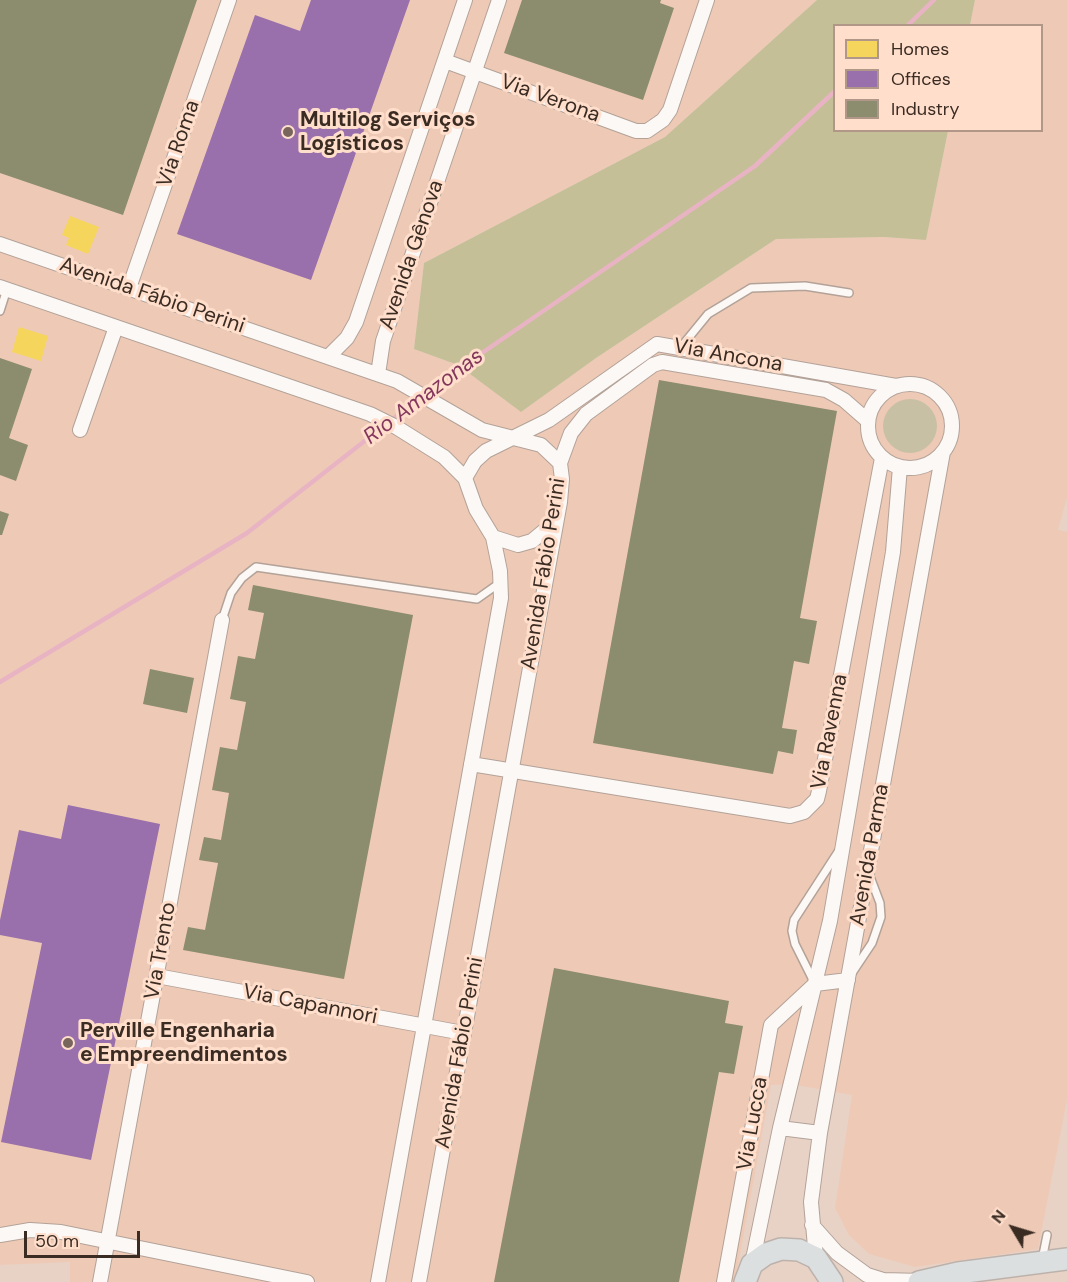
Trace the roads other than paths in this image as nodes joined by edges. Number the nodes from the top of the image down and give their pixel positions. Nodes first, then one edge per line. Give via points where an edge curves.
1 (229, 0) edge
2 (465, 0) edge
3 (498, 0) edge
4 (707, 0) edge
5 (445, 61) junction
6 (474, 71) junction
7 (0, 244) edge
8 (4, 288) edge
9 (129, 288) junction
10 (849, 293) dead end
11 (0, 311) edge
12 (116, 327) junction
13 (681, 347) junction
14 (328, 357) junction
15 (378, 374) junction
16 (896, 386) junction
17 (868, 421) junction
18 (80, 430) dead end
19 (515, 438) junction
20 (943, 452) junction
21 (882, 458) junction
22 (560, 463) junction
23 (900, 467) junction
24 (465, 478) junction
25 (555, 522) junction
26 (493, 537) junction
27 (501, 582) junction
28 (222, 620) joint
29 (471, 764) junction
30 (511, 770) junction
31 (843, 845) junction
32 (868, 868) junction
33 (157, 976) junction
34 (848, 980) junction
35 (815, 984) junction
36 (424, 1026) junction
37 (464, 1033) junction
38 (780, 1128) junction
39 (820, 1133) junction
40 (812, 1225) junction
41 (3, 1231) edge
42 (1047, 1234) dead end
43 (108, 1240) junction
44 (816, 1258) junction
45 (1067, 1259) edge
46 (1042, 1262) junction
47 (749, 1273) edge
48 (920, 1281) edge
49 (100, 1282) edge
50 (307, 1282) edge
51 (378, 1282) edge
52 (419, 1282) edge
53 (724, 1282) edge
54 (832, 1282) edge

1 - 9 street, Via Roma
2 - 5 street, Avenida Gênova
3 - 6 street, Avenida Gênova
4 - 6 street, Via Verona via 670,110 655,128 636,131
5 - 6 street, Via Verona
5 - 14 street, Avenida Gênova via 356,322
6 - 15 street, Avenida Gênova via 383,341
7 - 9 street, Avenida Fábio Perini
8 - 11 lane
8 - 12 street, Avenida Fábio Perini
9 - 14 street, Avenida Fábio Perini
10 - 13 lane via 805,286 751,288 708,314
12 - 18 street
12 - 24 street, Avenida Fábio Perini via 370,414 436,452
13 - 16 street, Via Ancona
13 - 19 street, Via Ancona via 653,346 549,420
14 - 15 street, Avenida Fábio Perini
15 - 19 street, Avenida Fábio Perini via 482,430
16 - 17 street via 877,400
16 - 20 street via 920,385 936,393 948,406 952,430
17 - 21 street via 869,435
17 - 22 street, Via Ancona via 826,390 662,362 586,414 571,433
19 - 22 street, Avenida Fábio Perini via 541,445
19 - 24 street via 486,451
20 - 23 street via 924,466
20 - 32 street, Avenida Parma
21 - 23 street
21 - 30 street, Via Ravenna via 819,791 817,799 804,812 790,816
22 - 25 street, Avenida Fábio Perini via 562,479
23 - 31 street, Avenida Parma via 893,552
24 - 26 street, Avenida Fábio Perini via 476,509
25 - 26 street via 531,541 518,545
25 - 30 street, Avenida Fábio Perini
26 - 27 street, Avenida Fábio Perini
27 - 28 lane via 477,599 256,567 231,593
27 - 29 street, Avenida Fábio Perini
28 - 33 street, Via Trento
29 - 30 street, Via Ravenna
29 - 36 street, Avenida Fábio Perini
30 - 37 street, Avenida Fábio Perini
31 - 35 street, Avenida Parma
31 - 35 lane via 794,920 795,944
32 - 34 street, Avenida Parma
32 - 34 lane via 881,917 872,943
33 - 36 street, Via Capannori
33 - 43 street, Via Trento
34 - 35 street
34 - 39 street, Avenida Parma
35 - 38 street, Avenida Parma
35 - 53 street, Via Lucca via 771,1025
36 - 37 street, Via Capannori
36 - 51 street, Avenida Fábio Perini
37 - 52 street, Avenida Fábio Perini
38 - 39 street
38 - 47 street, Avenida Parma
39 - 40 street, Avenida Parma via 813,1178
40 - 44 street, Avenida Parma
40 - 48 street via 837,1253 867,1275 884,1280
41 - 43 street via 46,1230
42 - 46 lane
43 - 49 street, Via Trento
43 - 50 street
44 - 47 main road via 799,1250 781,1249 766,1254
44 - 54 main road
45 - 46 main road
46 - 48 main road

